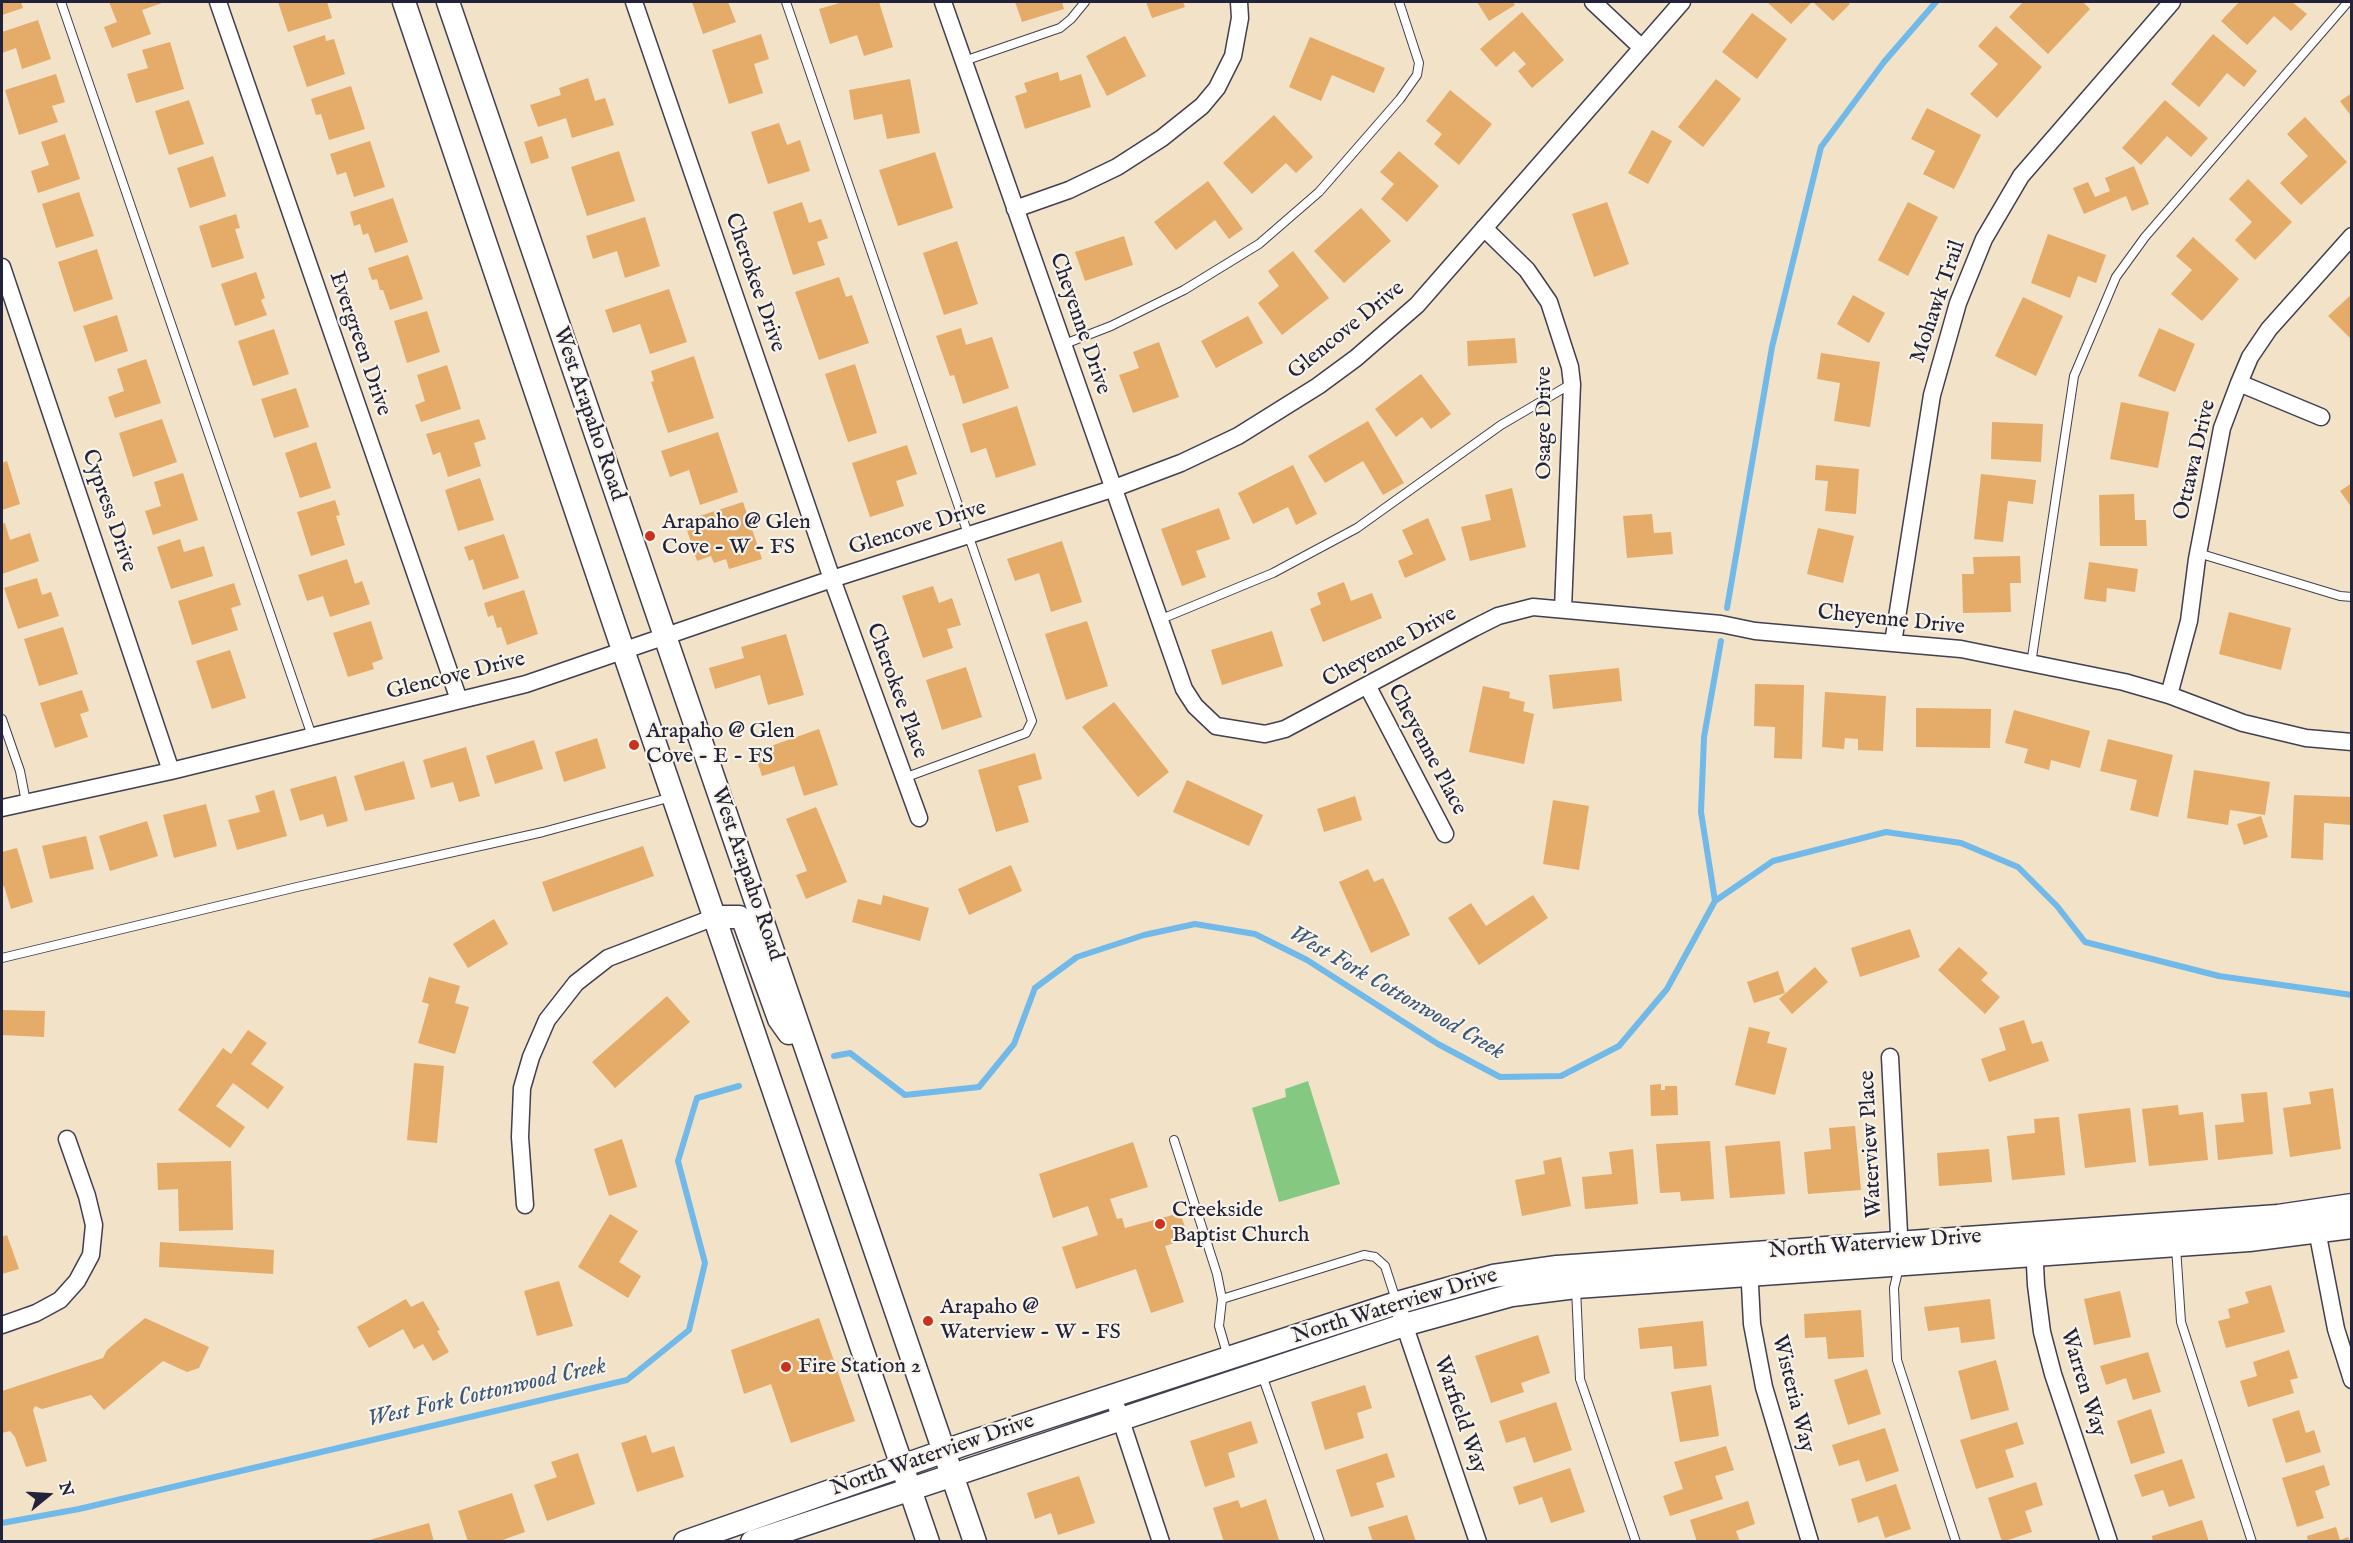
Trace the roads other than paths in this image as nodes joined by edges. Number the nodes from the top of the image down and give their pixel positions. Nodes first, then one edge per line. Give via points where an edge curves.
1 (61, 2) edge
2 (218, 2) edge
3 (404, 2) edge
4 (448, 2) edge
5 (634, 2) edge
6 (786, 2) edge
7 (943, 2) edge
8 (1085, 2) edge
9 (1239, 2) edge
10 (1399, 2) edge
11 (1593, 2) edge
12 (1682, 2) edge
13 (2172, 2) edge
14 (2348, 2) edge
15 (1642, 48) junction
16 (964, 61) junction
17 (1015, 209) junction
18 (1484, 228) junction
19 (2352, 236) edge
20 (2, 267) edge
21 (1062, 345) junction
22 (2239, 383) junction
23 (1572, 384) junction
24 (2320, 417) dead end
25 (1112, 489) junction
26 (969, 536) junction
27 (2198, 553) junction
28 (832, 579) junction
29 (2352, 597) edge
30 (1563, 609) junction
31 (1159, 620) junction
32 (663, 635) junction
33 (1893, 643) junction
34 (623, 651) junction
35 (2031, 664) junction
36 (1368, 687) junction
37 (2169, 695) junction
38 (459, 700) junction
39 (2, 719) edge
40 (312, 736) junction
41 (2352, 742) edge
42 (171, 771) junction
43 (904, 777) junction
44 (673, 797) junction
45 (26, 802) junction
46 (2, 808) edge
47 (919, 818) dead end
48 (1445, 834) dead end
49 (715, 917) junction
50 (2, 958) edge
51 (806, 1051) junction
52 (1890, 1057) dead end
53 (67, 1139) dead end
54 (1174, 1140) dead end
55 (525, 1205) dead end
56 (2352, 1205) edge
57 (2315, 1223) junction
58 (2352, 1227) edge
59 (2034, 1244) junction
60 (2176, 1245) junction
61 (1900, 1253) junction
62 (1749, 1264) junction
63 (1576, 1287) junction
64 (1222, 1299) junction
65 (1397, 1303) junction
66 (2, 1325) edge
67 (1404, 1325) junction
68 (1229, 1358) junction
69 (1261, 1372) junction
70 (2352, 1380) edge
71 (1113, 1396) junction
72 (1120, 1418) junction
73 (944, 1452) junction
74 (951, 1473) junction
75 (906, 1477) junction
76 (741, 1532) edge
77 (685, 1542) edge
78 (752, 1542) edge
79 (928, 1542) edge
80 (975, 1542) edge
81 (1161, 1542) edge
82 (1320, 1542) edge
83 (1479, 1542) edge
84 (1636, 1542) edge
85 (1810, 1542) edge
86 (1956, 1542) edge
87 (2109, 1542) edge
88 (2252, 1542) edge

1 - 40 lane
2 - 38 street, Evergreen Drive
3 - 34 main road, West Arapaho Road
4 - 32 main road, West Arapaho Road
5 - 28 street, Cherokee Drive
6 - 26 lane
7 - 16 street, Cheyenne Drive
8 - 16 lane via 1060,28
9 - 17 street via 1233,56 1217,88 1202,106 1117,167
10 - 21 lane via 1419,63 1417,75 1319,192 1259,244 1184,290
11 - 15 street
12 - 15 street, Glencove Drive
13 - 33 street, Mohawk Trail via 2021,176 1984,239 1958,303 1932,395
14 - 35 lane via 2145,237 2116,277 2074,376
15 - 18 street, Glencove Drive
16 - 17 street, Cheyenne Drive
17 - 21 street, Cheyenne Drive
18 - 23 street, Osage Drive via 1527,270 1549,302 1562,337
18 - 25 street, Glencove Drive via 1417,305 1317,386 1238,436 1181,464
19 - 22 street, Ottawa Drive via 2269,329 2250,357
20 - 42 street, Cypress Drive
21 - 25 street, Cheyenne Drive
22 - 24 street
22 - 27 street, Ottawa Drive via 2222,428
23 - 30 street, Osage Drive
23 - 31 lane via 1501,425 1356,528 1273,573
25 - 26 street, Glencove Drive
25 - 31 street, Cheyenne Drive
26 - 28 street, Glencove Drive
26 - 43 lane via 1032,720 1026,733
27 - 29 lane
27 - 37 street, Ottawa Drive via 2188,621
28 - 32 street, Glencove Drive
28 - 43 street, Cherokee Place
30 - 33 street, Cheyenne Drive
30 - 36 street, Cheyenne Drive via 1533,607 1498,616
31 - 36 street, Cheyenne Drive via 1184,689 1216,726 1265,734 1285,729
32 - 34 street, Glencove Drive
32 - 51 main road, West Arapaho Road
33 - 35 street, Cheyenne Drive via 1961,649
34 - 38 street, Glencove Drive via 526,684
34 - 44 main road, West Arapaho Road
35 - 37 street, Cheyenne Drive
36 - 48 street, Cheyenne Place
37 - 41 street, Cheyenne Drive via 2243,723 2306,738
38 - 40 street, Glencove Drive
39 - 45 lane
40 - 42 street, Glencove Drive
42 - 45 street, Glencove Drive
43 - 47 street, Cherokee Place
44 - 49 main road, West Arapaho Road
44 - 50 lane via 543,832
45 - 46 street, Glencove Drive
49 - 51 main road via 739,917 744,922 779,1019
49 - 55 street via 608,958 576,983 547,1020 522,1089 520,1137
49 - 75 main road, West Arapaho Road
51 - 73 main road, West Arapaho Road
52 - 61 street, Waterview Place
53 - 66 street via 94,1225 91,1255 77,1281 60,1300
54 - 64 lane
56 - 57 main road, North Waterview Drive
57 - 58 main road, North Waterview Drive
57 - 59 main road, North Waterview Drive
57 - 60 main road, North Waterview Drive
57 - 70 street via 2336,1329
59 - 60 main road, North Waterview Drive
59 - 61 main road, North Waterview Drive
59 - 87 street, Warren Way via 2045,1342
60 - 88 lane via 2181,1322
61 - 62 main road, North Waterview Drive
61 - 86 lane via 1894,1288 1897,1360
62 - 63 main road, North Waterview Drive
62 - 65 main road, North Waterview Drive via 1524,1270
62 - 85 street, Wisteria Way via 1752,1324 1764,1387
63 - 67 main road, North Waterview Drive via 1512,1295
63 - 84 lane via 1580,1379
64 - 65 lane via 1364,1255 1376,1257 1386,1266
64 - 68 lane via 1219,1326
65 - 67 street, Warfield Way
65 - 68 main road, North Waterview Drive
67 - 69 main road, North Waterview Drive
67 - 83 street, Warfield Way
68 - 71 main road, North Waterview Drive
69 - 72 main road, North Waterview Drive
69 - 82 lane
71 - 72 street
71 - 73 main road, North Waterview Drive
72 - 74 main road, North Waterview Drive
72 - 81 street
73 - 74 main road, West Arapaho Road
73 - 75 main road, North Waterview Drive
74 - 75 main road, North Waterview Drive
74 - 80 main road, West Arapaho Road
75 - 76 main road, North Waterview Drive
75 - 78 main road, North Waterview Drive
75 - 79 main road, West Arapaho Road
76 - 77 main road, North Waterview Drive

